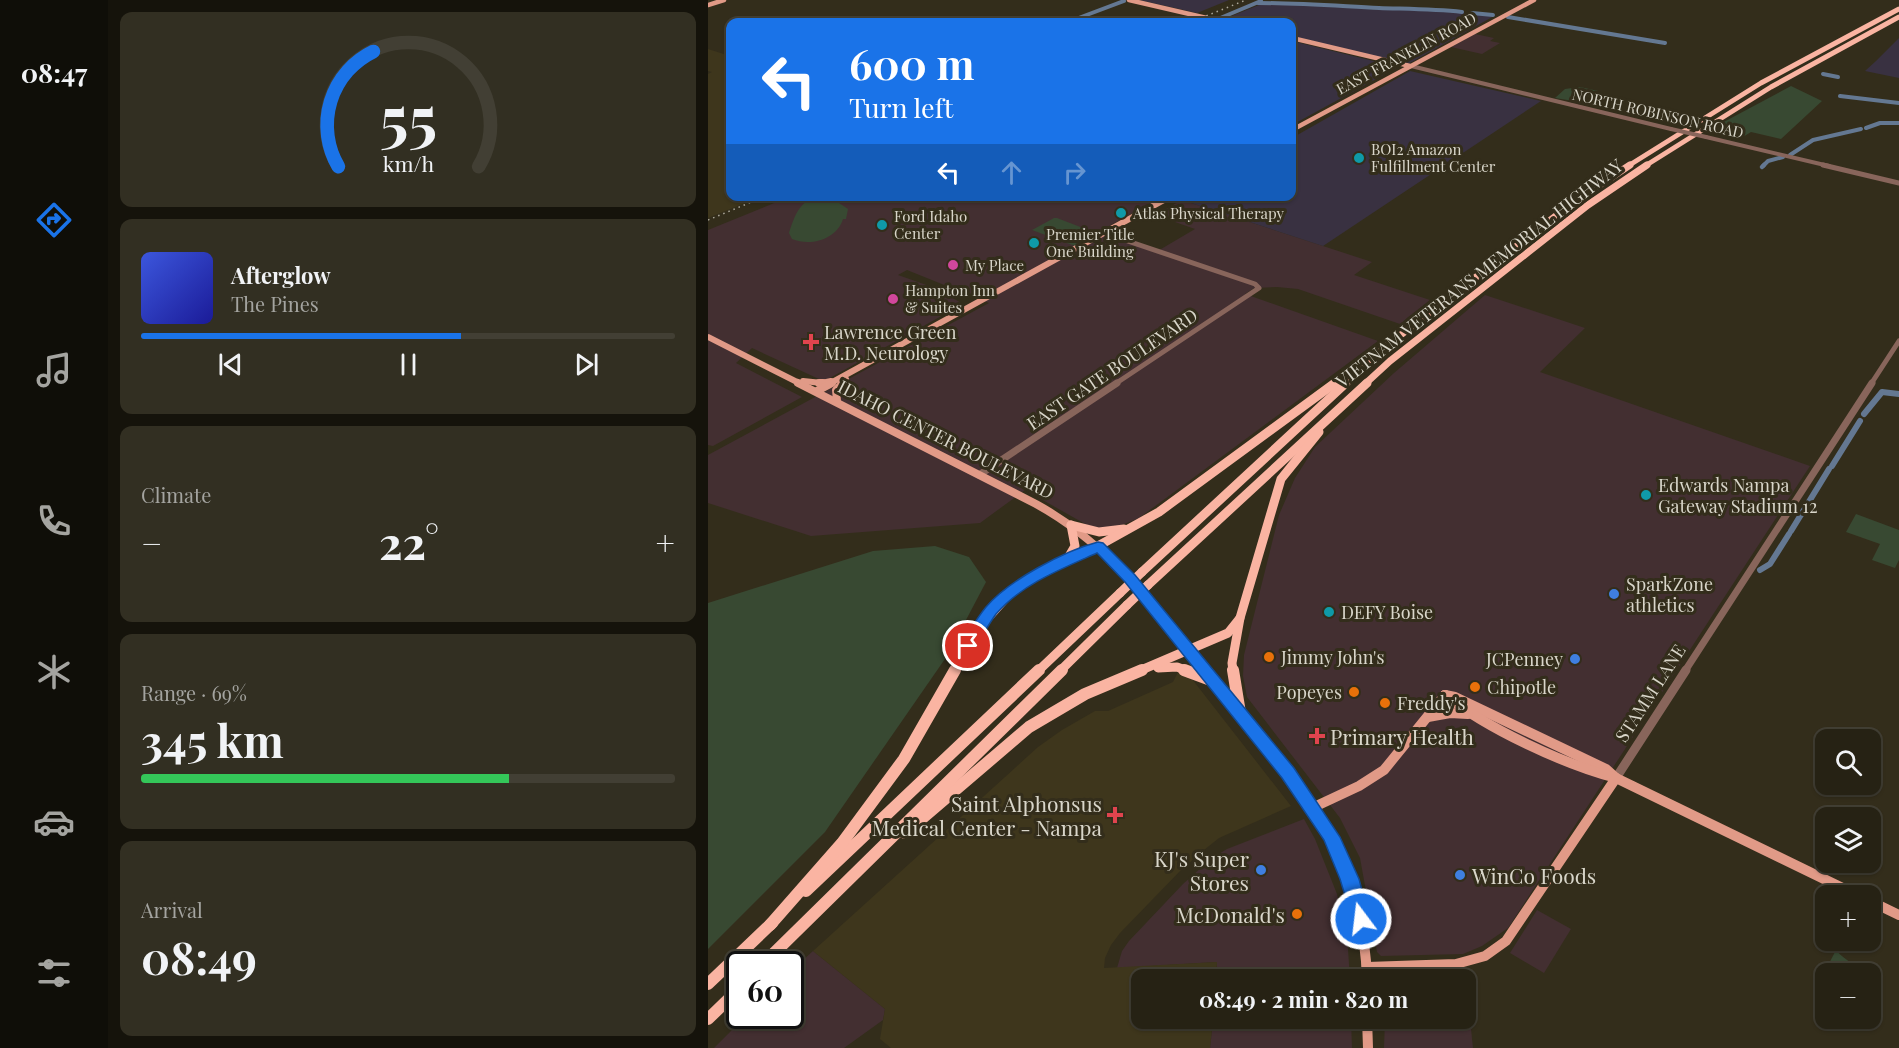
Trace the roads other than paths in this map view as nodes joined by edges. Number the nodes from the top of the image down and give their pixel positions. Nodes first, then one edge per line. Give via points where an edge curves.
1 (724, 0) edge
2 (1129, 0) edge
3 (1534, 0) edge
4 (708, 5) edge
5 (1899, 9) edge
6 (1899, 17) edge
7 (1207, 18) edge
8 (1296, 39) edge
9 (1411, 66) junction
10 (1296, 128) edge
11 (1899, 183) edge
12 (1162, 201) edge
13 (1108, 233) junction
14 (708, 337) edge
15 (1899, 341) edge
16 (1381, 350) junction
17 (850, 373) junction
18 (840, 379) junction
19 (794, 380) junction
20 (817, 391) junction
21 (837, 401) junction
22 (1341, 405) junction
23 (979, 475) junction
24 (1140, 524) junction
25 (1071, 525) junction
26 (1098, 546) junction
27 (1061, 562) junction
28 (1240, 618) junction
29 (1189, 650) junction
30 (1138, 673) junction
31 (1211, 680) junction
32 (1445, 695) junction
33 (1240, 713) junction
34 (1473, 715) junction
35 (1427, 717) junction
36 (1616, 778) junction
37 (1312, 808) junction
38 (846, 883) junction
39 (1836, 885) edge
40 (1881, 906) edge
41 (1899, 915) edge
42 (770, 925) junction
43 (776, 951) edge
44 (1366, 969) edge
45 (1407, 969) edge
46 (708, 984) edge
47 (726, 1002) edge
48 (708, 1019) edge
49 (1367, 1029) edge
50 (1368, 1048) edge

1 - 4 main road
2 - 7 main road
3 - 9 main road, EAST FRANKLIN ROAD
5 - 16 highway, VIETNAM VETERANS MEMORIAL HIGHWAY via 1761,83 1629,164
6 - 22 highway, VIETNAM VETERANS MEMORIAL HIGHWAY via 1771,87 1639,169 1399,354
8 - 9 main road
9 - 10 main road, EAST FRANKLIN ROAD
9 - 11 street, NORTH ROBINSON ROAD, bridge
12 - 13 main road
13 - 17 main road
13 - 23 street, EAST GATE BOULEVARD via 1259,287
14 - 19 main road, IDAHO CENTER BOULEVARD
15 - 36 street, STAMM LANE
16 - 24 highway
16 - 42 highway, VIETNAM VETERANS MEMORIAL HIGHWAY, bridge
17 - 18 main road
17 - 21 main road via 836,390
18 - 19 main road via 822,383
18 - 20 main road
19 - 20 main road, IDAHO CENTER BOULEVARD
20 - 21 main road, IDAHO CENTER BOULEVARD
21 - 23 main road, IDAHO CENTER BOULEVARD
22 - 28 highway via 1281,480
22 - 38 highway, VIETNAM VETERANS MEMORIAL HIGHWAY, bridge via 1127,605
23 - 25 main road, IDAHO CENTER BOULEVARD
24 - 25 highway via 1105,532
24 - 26 highway
25 - 26 main road, IDAHO CENTER BOULEVARD
25 - 27 highway via 1076,547
26 - 27 highway
26 - 29 main road, IDAHO CENTER BOULEVARD
27 - 42 highway via 1013,590 991,611 904,759 842,843
28 - 29 highway via 1228,633
28 - 33 highway via 1232,663
29 - 30 highway
29 - 31 main road, IDAHO CENTER BOULEVARD
30 - 31 highway via 1178,667
30 - 38 highway via 1085,694 1029,727
31 - 33 main road, IDAHO CENTER BOULEVARD
32 - 34 main road via 1451,703
32 - 35 main road
32 - 36 main road via 1595,764
33 - 37 main road, IDAHO CENTER BOULEVARD
34 - 35 main road via 1450,712
34 - 36 main road via 1600,776
35 - 37 main road via 1384,770
36 - 39 main road
36 - 45 main road, STAMM LANE via 1506,941 1485,956 1456,964
37 - 44 main road, IDAHO CENTER BOULEVARD via 1331,837 1349,879 1358,906
38 - 43 highway, VIETNAM VETERANS MEMORIAL HIGHWAY
40 - 41 main road
42 - 46 highway, VIETNAM VETERANS MEMORIAL HIGHWAY
47 - 48 highway
49 - 50 main road

